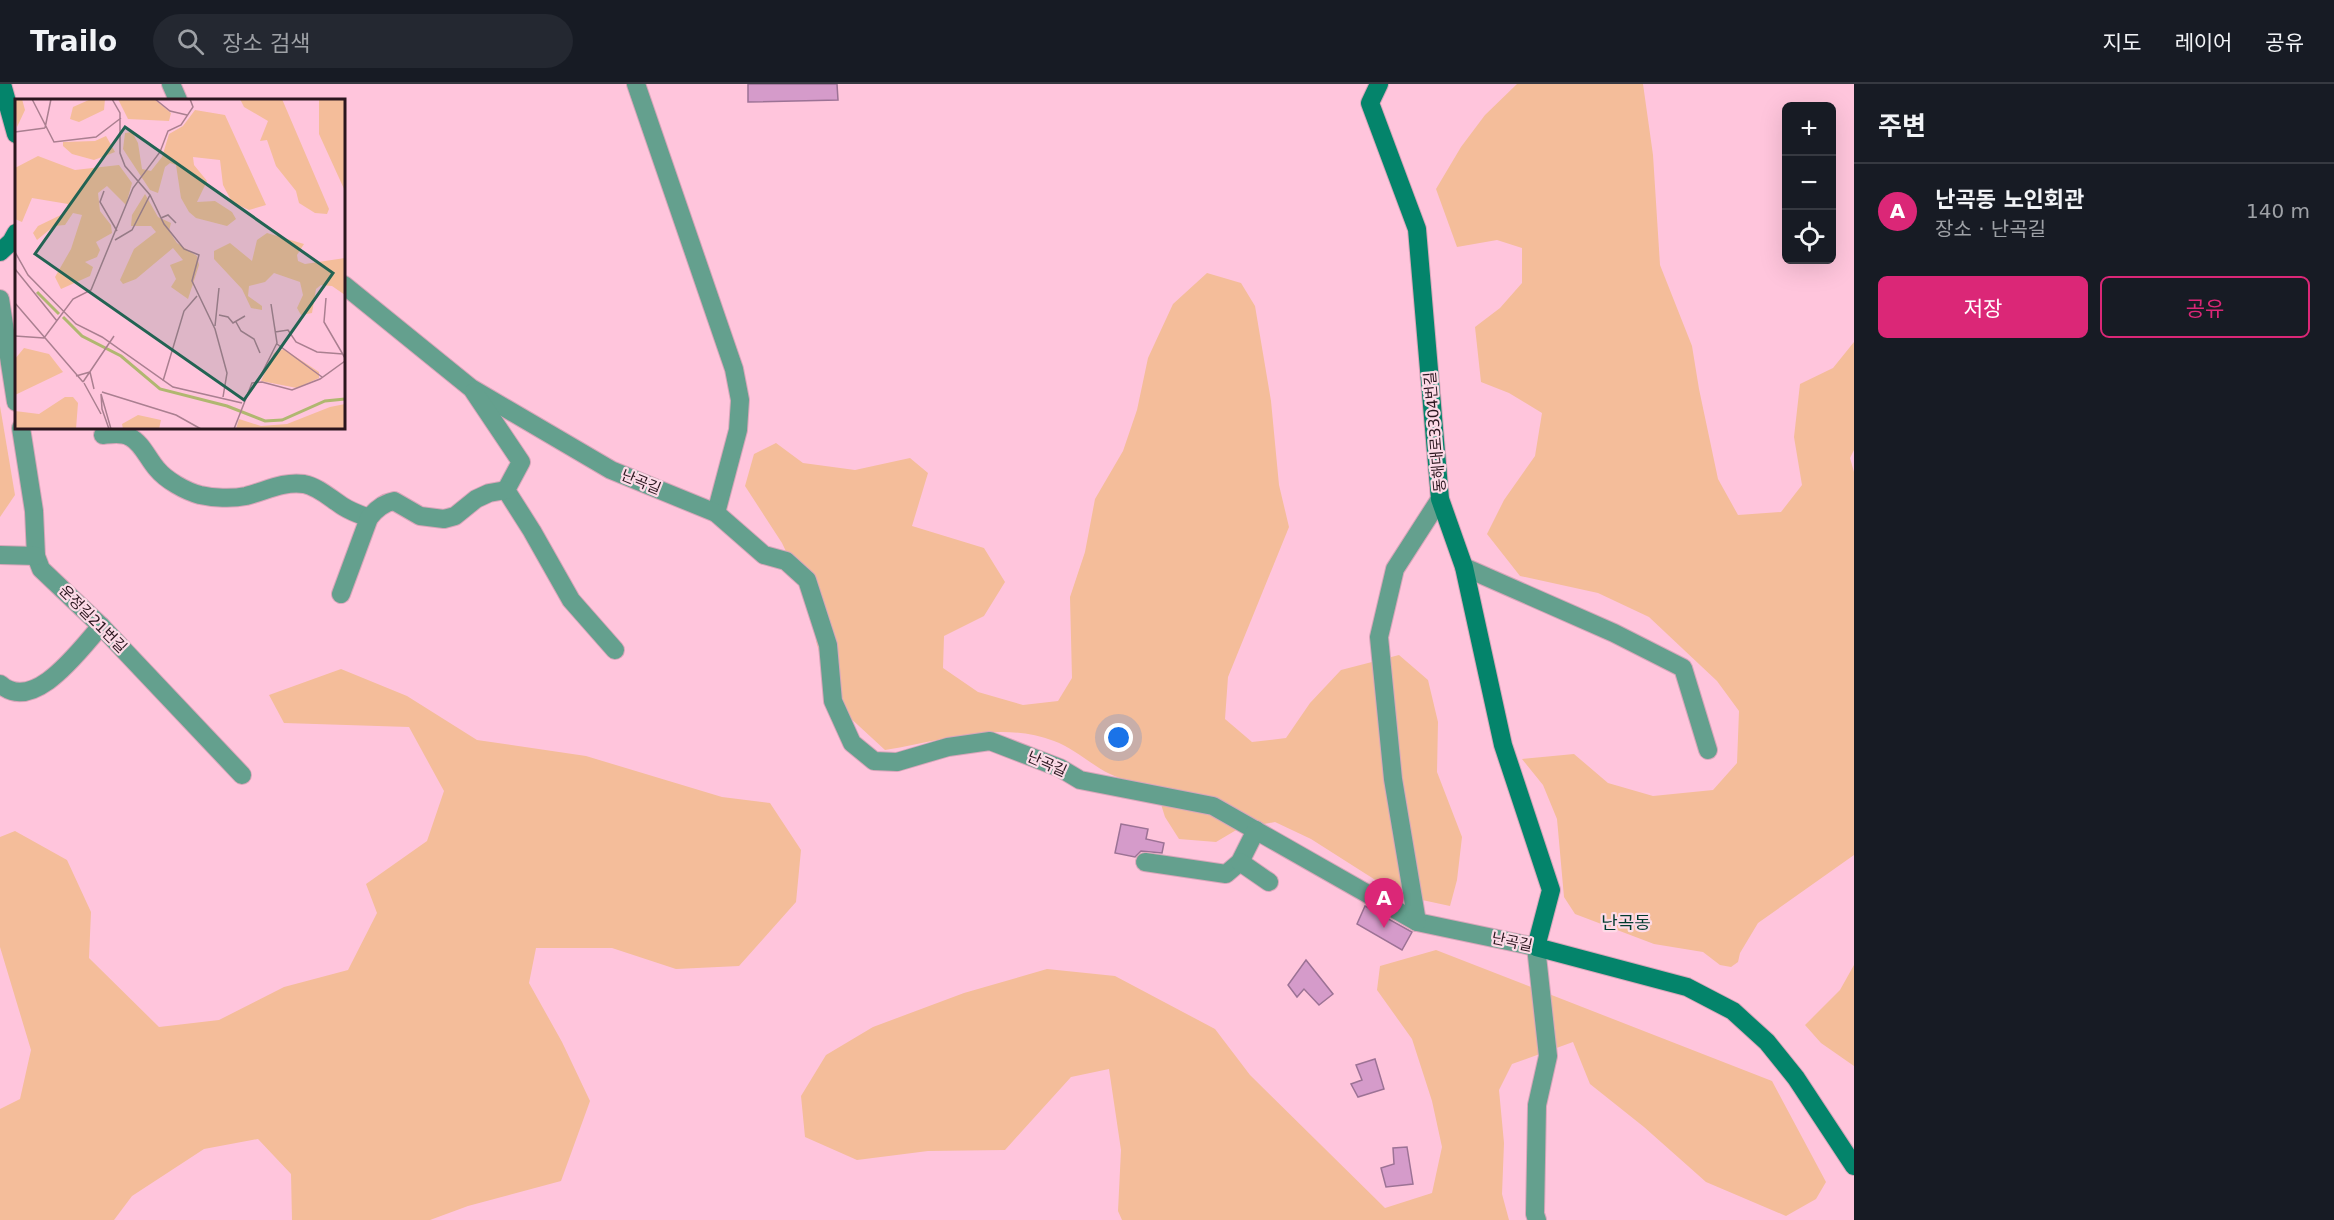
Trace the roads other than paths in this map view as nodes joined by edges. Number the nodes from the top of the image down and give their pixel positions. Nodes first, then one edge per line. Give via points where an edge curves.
1 (2, 84) edge
2 (171, 84) edge
3 (636, 84) edge
4 (1379, 84) edge
5 (178, 99) edge
6 (15, 130) edge
7 (15, 235) edge
8 (0, 252) edge
9 (345, 286) edge
10 (0, 299) edge
11 (471, 388) junction
12 (15, 396) edge
13 (21, 429) edge
14 (103, 435) dead end
15 (506, 490) junction
16 (1440, 499) junction
17 (716, 513) junction
18 (369, 519) junction
19 (0, 555) edge
20 (36, 556) junction
21 (1464, 567) junction
22 (341, 594) dead end
23 (101, 626) junction
24 (615, 650) dead end
25 (0, 684) edge
26 (1708, 750) dead end
27 (242, 775) dead end
28 (1256, 830) junction
29 (1145, 862) dead end
30 (1240, 862) junction
31 (1269, 882) dead end
32 (1417, 922) junction
33 (1536, 946) junction
34 (1854, 1166) edge
35 (1537, 1220) edge

1 - 6 street
2 - 5 street
3 - 17 street via 734,369 740,400 738,430
4 - 16 street, 동해대로3304번길 via 1370,104 1417,229
7 - 8 street
9 - 11 street, 난곡길
10 - 12 street
11 - 15 street via 521,462
11 - 17 street, 난곡길 via 611,470
13 - 20 street via 34,511
14 - 18 street via 130,436 158,471 199,495 236,497 289,484 306,484
15 - 18 street via 489,493 444,519 420,516 394,501 386,502
15 - 24 street via 571,600
16 - 21 street, 동해대로3304번길
16 - 32 street via 1395,569 1379,637 1393,778
17 - 28 street, 난곡길 via 764,555 786,561 807,580 828,645 833,701 852,743 874,761 897,762 948,747 990,741 1060,768 1080,780 1213,806
18 - 22 street
19 - 20 street
20 - 23 street, 운정길21번길 via 41,569
21 - 26 street via 1683,668
21 - 33 street, 동해대로3304번길 via 1503,745 1551,890
23 - 25 street via 41,686 15,692
23 - 27 street, 운정길21번길
28 - 30 street
28 - 32 street, 난곡길
29 - 30 street via 1226,874
30 - 31 street
32 - 33 street, 난곡길
33 - 34 street, 난곡길 via 1688,987 1733,1011 1767,1042 1796,1078
33 - 35 street via 1548,1056 1537,1106

